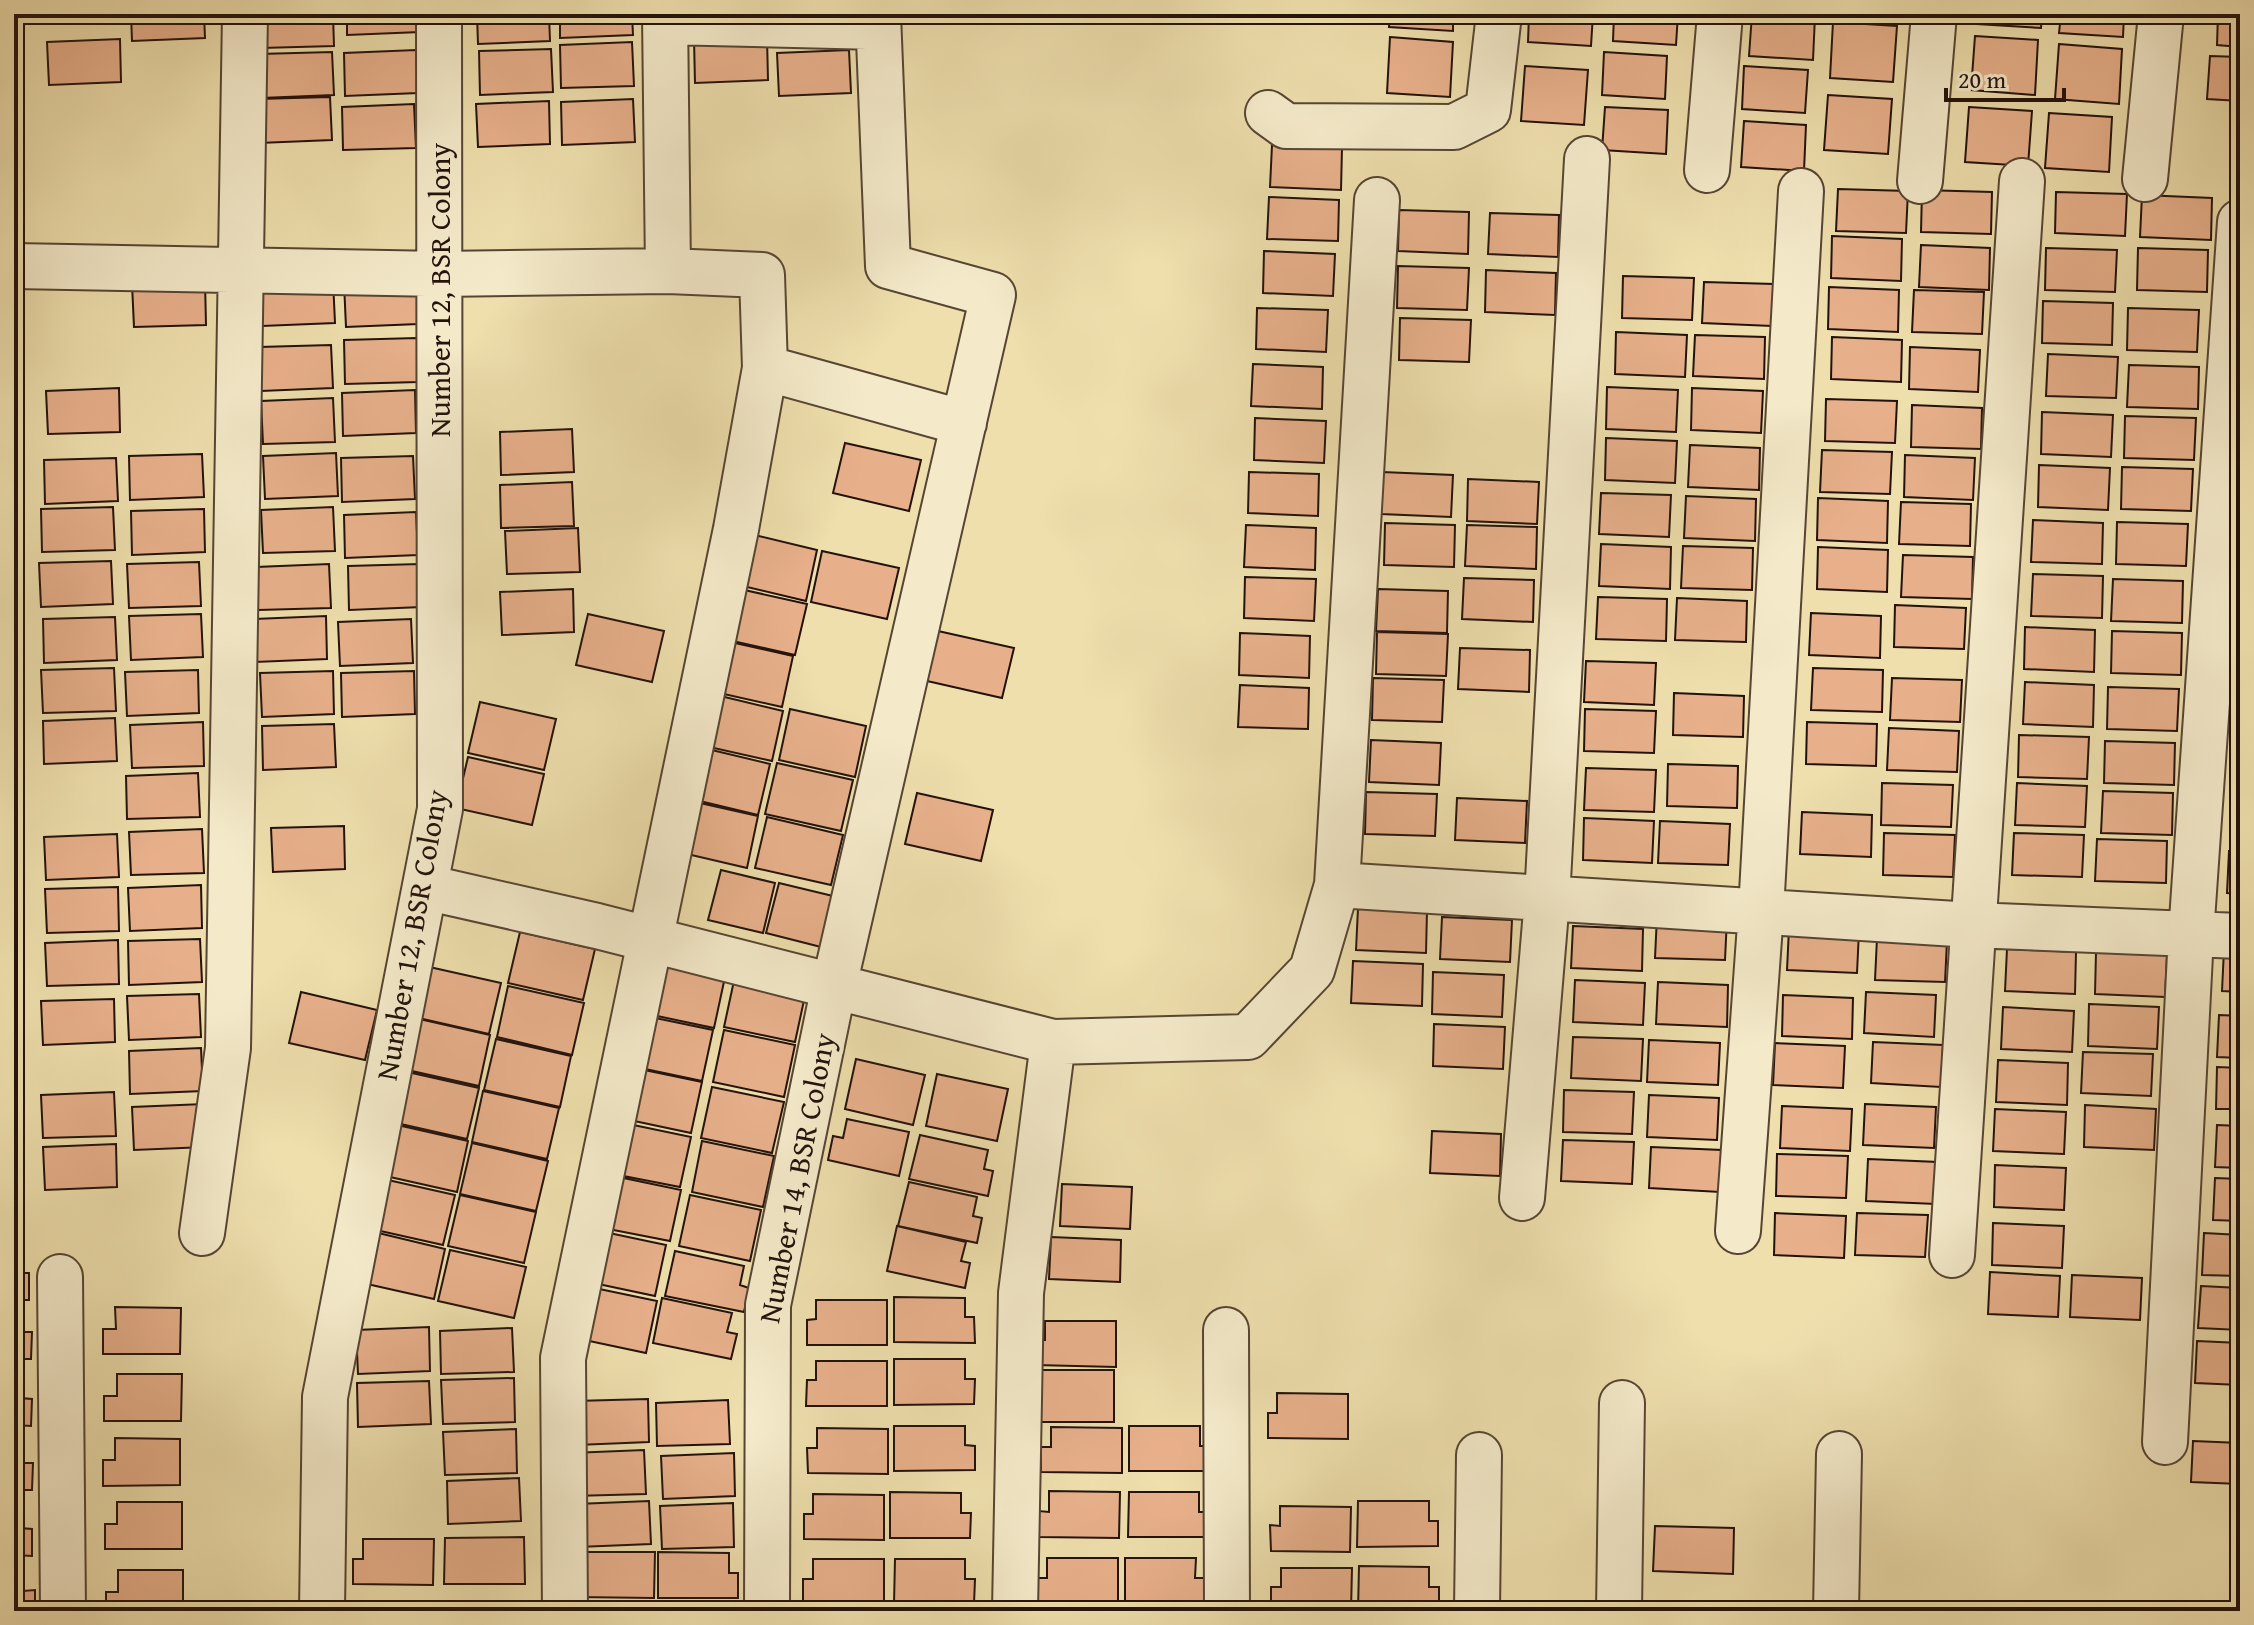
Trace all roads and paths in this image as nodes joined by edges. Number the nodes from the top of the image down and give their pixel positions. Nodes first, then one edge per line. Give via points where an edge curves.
1 (245, 14) edge
2 (439, 14) edge
3 (1499, 14) edge
4 (1720, 14) edge
5 (1934, 14) edge
6 (2161, 14) edge
7 (665, 18) edge
8 (878, 21) edge
9 (1268, 113) dead end
10 (1587, 159) dead end
11 (1707, 170) dead end
12 (2145, 179) dead end
13 (1920, 181) dead end
14 (2022, 181) dead end
15 (1801, 191) dead end
16 (1377, 200) dead end
17 (2240, 222) edge
18 (14, 266) edge
19 (243, 271) junction
20 (668, 271) junction
21 (440, 274) junction
22 (765, 368) junction
23 (964, 423) junction
24 (1337, 885) junction
25 (425, 887) junction
26 (1547, 899) junction
27 (1761, 911) junction
28 (1972, 925) junction
29 (2191, 935) junction
30 (2240, 936) edge
31 (648, 939) junction
32 (834, 986) junction
33 (1066, 1042) junction
34 (1522, 1198) dead end
35 (1738, 1231) dead end
36 (202, 1233) dead end
37 (1952, 1255) dead end
38 (60, 1277) dead end
39 (1226, 1330) dead end
40 (1622, 1403) dead end
41 (2165, 1442) dead end
42 (1839, 1454) dead end
43 (1479, 1455) dead end
44 (63, 1611) edge
45 (322, 1611) edge
46 (565, 1611) edge
47 (767, 1611) edge
48 (1015, 1611) edge
49 (1227, 1611) edge
50 (1477, 1611) edge
51 (1619, 1611) edge
52 (1836, 1611) edge

1 - 19 street
2 - 21 street, Number 12, BSR Colony
3 - 9 street via 1488,110 1454,127 1286,126
4 - 11 street
5 - 13 street
6 - 12 street
7 - 8 street
7 - 20 street
8 - 23 street, Number 14, BSR Colony via 888,266 993,295
10 - 26 street
14 - 28 street
15 - 27 street
16 - 24 street
17 - 29 street
18 - 19 street
19 - 21 street
19 - 36 street via 228,1048
20 - 21 street
20 - 22 street via 762,275
21 - 25 street, Number 12, BSR Colony via 440,809
22 - 23 street
22 - 31 street
23 - 32 street, Number 14, BSR Colony
24 - 26 street
24 - 33 street via 1312,970 1248,1037
25 - 31 street
25 - 45 street, Number 12, BSR Colony via 325,1397
26 - 27 street
26 - 34 street
27 - 28 street
27 - 35 street
28 - 29 street
28 - 37 street
29 - 30 street
29 - 41 street
31 - 32 street
31 - 46 street via 563,1358
32 - 33 street
32 - 47 street, Number 14, BSR Colony via 768,1305
33 - 48 street via 1021,1293
38 - 44 street
39 - 49 street
40 - 51 street
42 - 52 street
43 - 50 street

